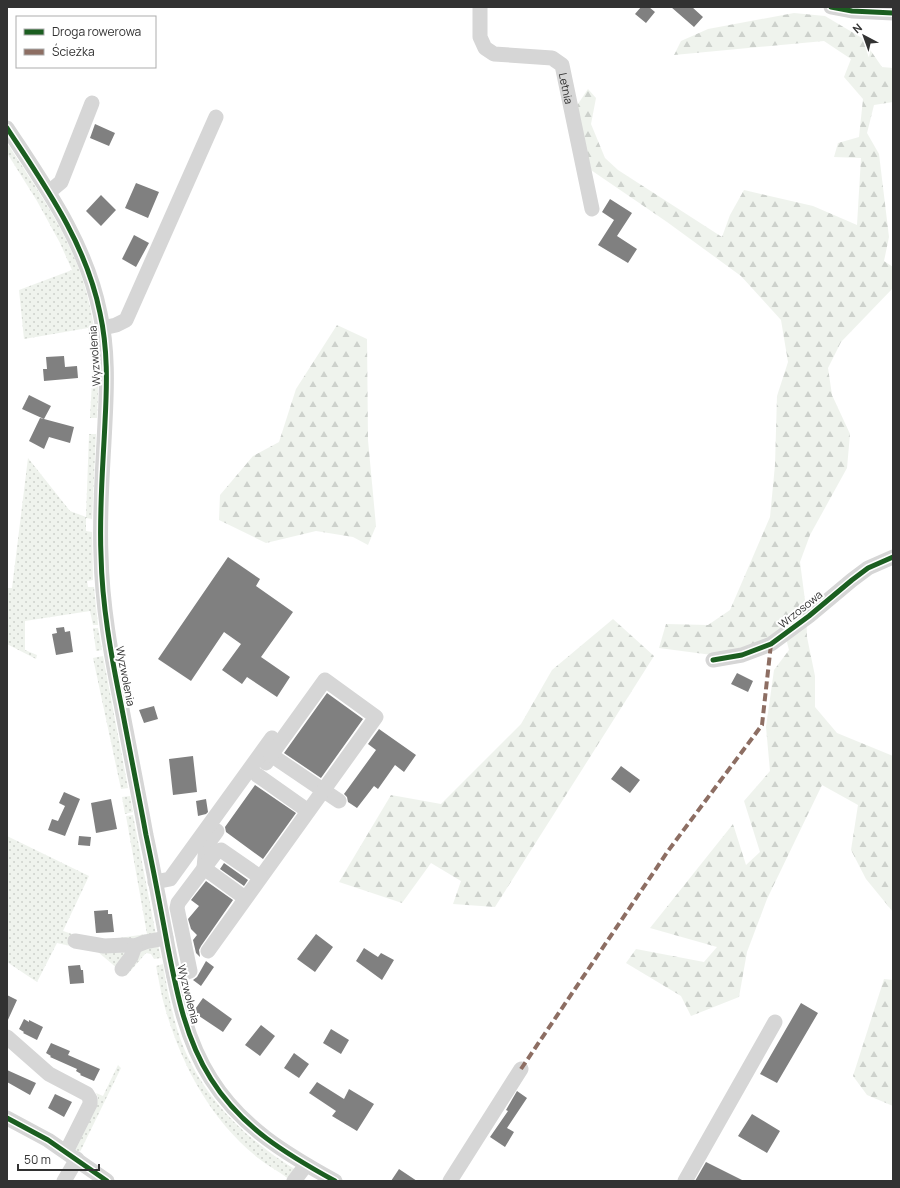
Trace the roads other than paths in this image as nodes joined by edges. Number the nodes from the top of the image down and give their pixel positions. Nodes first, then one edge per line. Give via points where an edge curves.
1 (480, 7) edge
2 (831, 7) edge
3 (893, 13) edge
4 (92, 103) dead end
5 (216, 117) dead end
6 (7, 128) edge
7 (49, 192) junction
8 (592, 209) dead end
9 (103, 328) junction
10 (893, 557) edge
11 (713, 660) dead end
12 (320, 673) dead end
13 (271, 755) junction
14 (257, 774) junction
15 (324, 791) junction
16 (339, 801) dead end
17 (308, 811) junction
18 (204, 868) junction
19 (260, 877) junction
20 (163, 880) junction
21 (187, 890) junction
22 (245, 898) junction
23 (166, 938) junction
24 (75, 941) dead end
25 (135, 946) junction
26 (208, 951) dead end
27 (122, 969) dead end
28 (174, 976) junction
29 (775, 1022) dead end
30 (7, 1037) edge
31 (521, 1069) dead end
32 (7, 1118) edge
33 (71, 1156) junction
34 (306, 1165) junction
35 (64, 1181) edge
36 (107, 1181) edge
37 (294, 1181) edge
38 (334, 1181) edge
39 (450, 1181) edge
40 (685, 1181) edge

1 - 8 street, Letnia via 480,37 485,48 494,54 552,58 562,65
2 - 3 street via 852,12
4 - 7 street via 61,182
5 - 9 street via 126,320
6 - 7 street, Wyzwolenia
7 - 9 street, Wyzwolenia via 72,232 86,264
9 - 20 street, Wyzwolenia via 107,378 101,514 103,591 113,664
10 - 11 street, Wrzosowa via 868,568 771,644 742,655
12 - 20 street
13 - 14 street
13 - 15 street
13 - 15 street via 325,680 376,717
14 - 17 street
14 - 18 street via 206,846
15 - 16 street
15 - 17 street
17 - 19 street
18 - 19 street via 217,851 221,850
18 - 21 street
18 - 22 street
19 - 22 street
20 - 21 street via 177,883
20 - 23 street, Wyzwolenia
21 - 28 street via 177,908 190,972
22 - 26 street
23 - 25 street
23 - 28 street, Wyzwolenia
24 - 25 street via 104,946
25 - 27 street
28 - 34 street, Wyzwolenia via 190,1036 218,1090 258,1133
29 - 40 street
30 - 33 street via 49,1074 83,1091 89,1097 90,1104
31 - 39 street
32 - 33 street
33 - 35 street
33 - 36 street
34 - 37 street
34 - 38 street, Wyzwolenia

